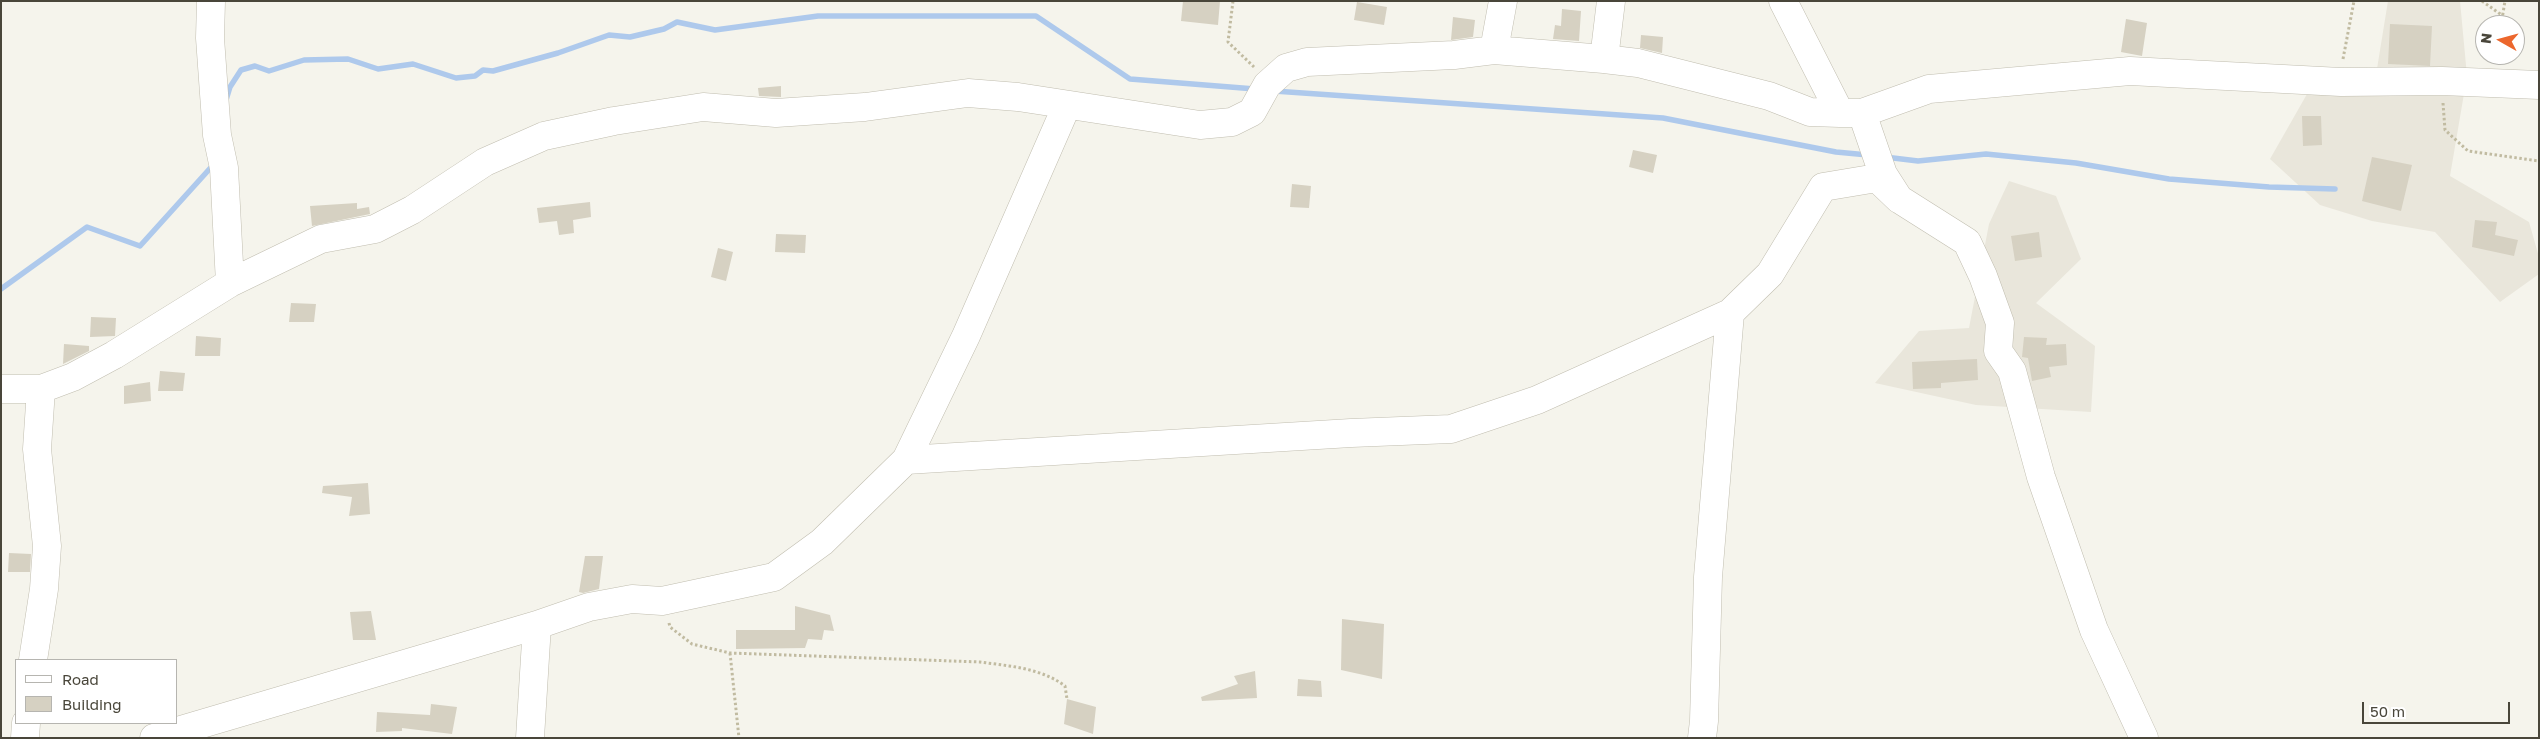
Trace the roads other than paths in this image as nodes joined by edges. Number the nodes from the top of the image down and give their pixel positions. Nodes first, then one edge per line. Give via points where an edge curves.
1 (211, 1) edge
2 (1504, 1) edge
3 (1611, 1) edge
4 (1783, 1) edge
5 (1494, 50) junction
6 (1604, 59) junction
7 (2539, 85) edge
8 (1067, 105) junction
9 (1851, 113) junction
10 (1899, 198) junction
11 (230, 283) junction
12 (1730, 313) junction
13 (1, 389) edge
14 (41, 389) junction
15 (906, 460) junction
16 (537, 625) junction
17 (34, 659) edge
18 (26, 724) edge
19 (25, 738) edge
20 (154, 738) edge
21 (530, 738) edge
22 (1702, 738) edge
23 (2144, 738) edge

1 - 11 street via 210,38 217,135 224,168
2 - 5 street
3 - 6 street
4 - 9 street
5 - 6 street
5 - 8 street via 1307,62 1286,68 1266,88 1252,112 1232,122 1200,125
6 - 9 street via 1638,63 1759,93 1810,112
7 - 9 street via 2442,81 2341,82 2130,71 1929,89
8 - 11 street via 1018,97 968,94 865,107 776,113 703,107 614,121 544,136 485,162 375,230 321,239
8 - 15 street via 966,336
9 - 10 street
10 - 12 street via 1877,178 1823,187 1770,274
10 - 23 street via 1967,242 1983,276 2000,323 1998,351 2012,371 2041,477 2094,630
11 - 14 street via 114,355 73,377
12 - 15 street via 1538,400 1451,430 1351,433
12 - 22 street via 1708,577
13 - 14 street
14 - 17 street via 37,449 48,546
15 - 16 street via 822,542 774,577 662,601 632,599 589,607
16 - 20 street
16 - 21 street
18 - 19 street

